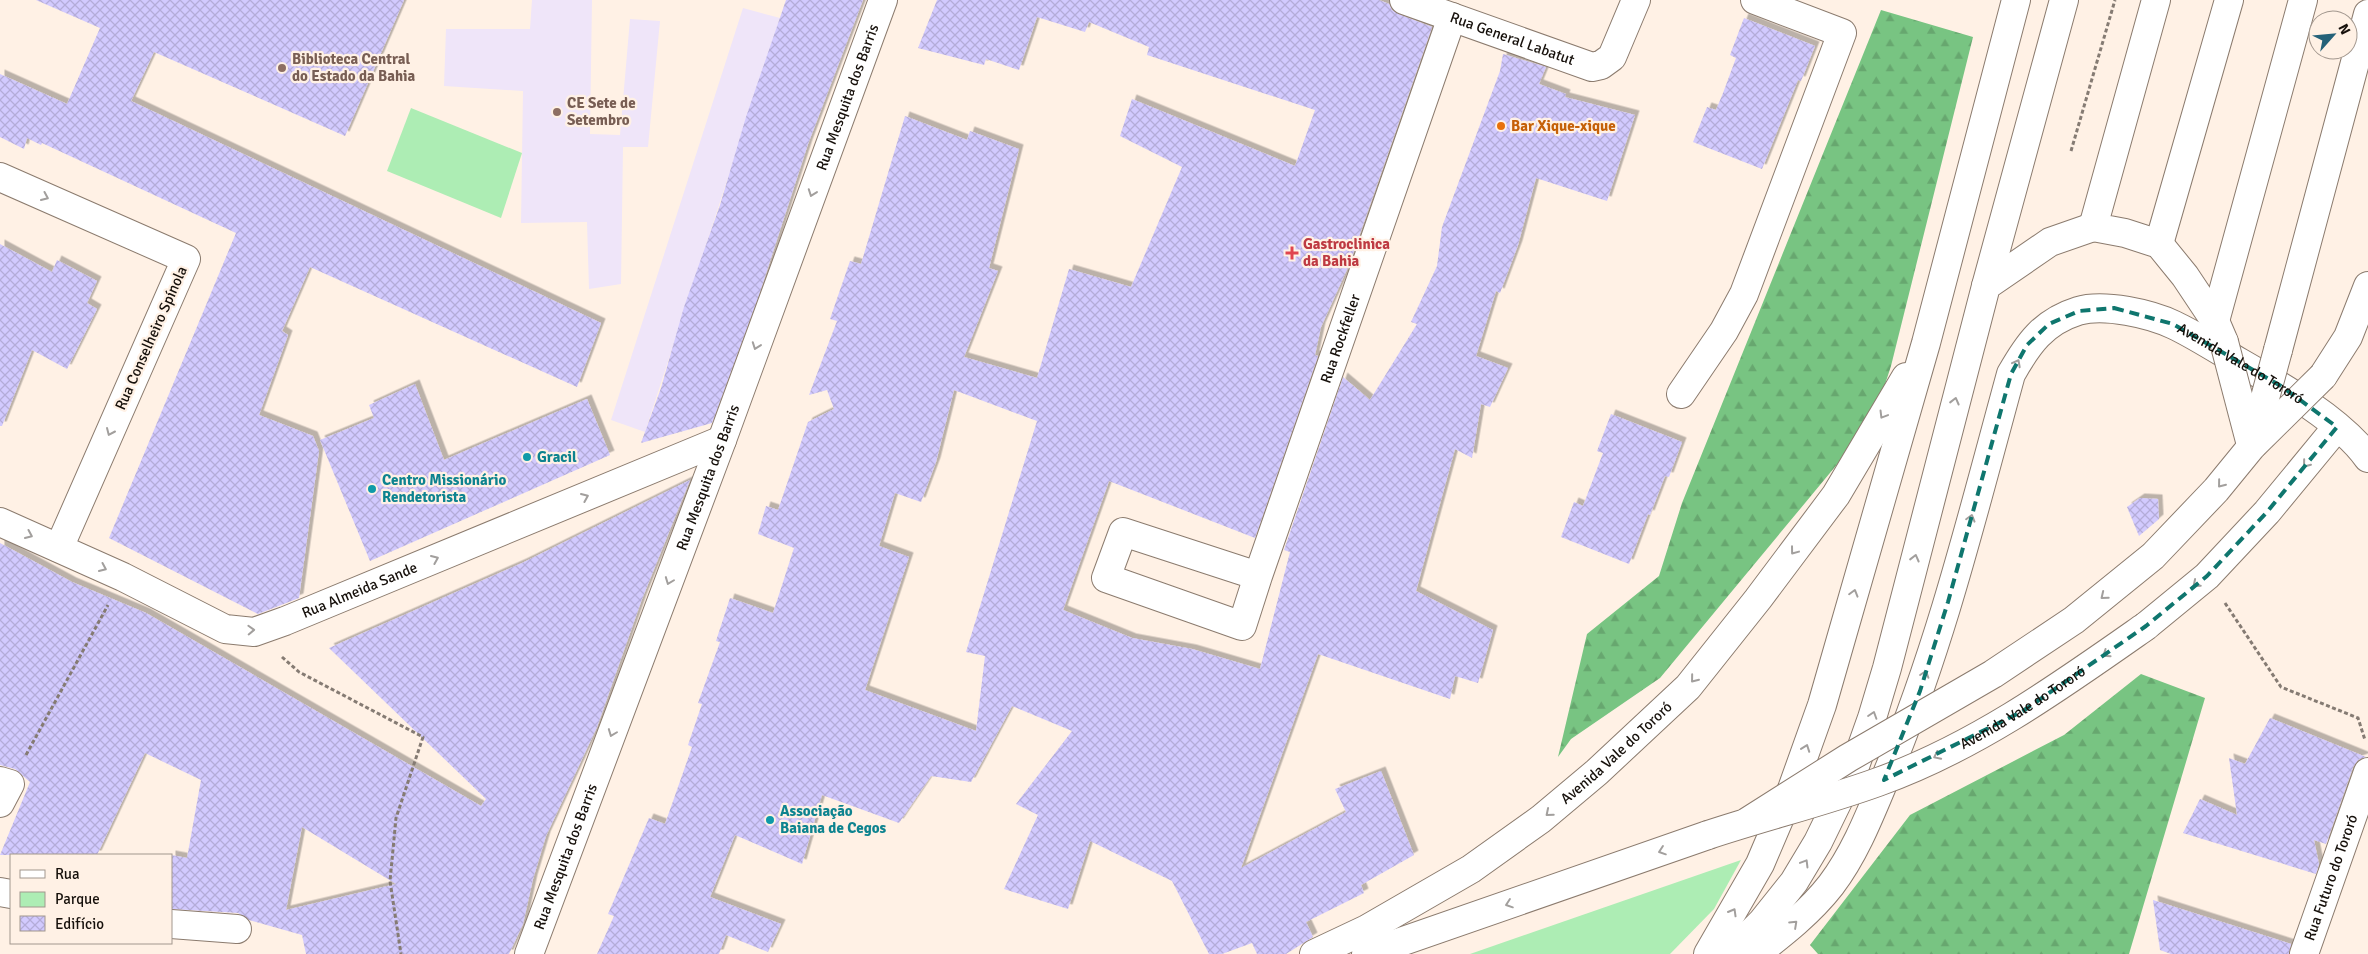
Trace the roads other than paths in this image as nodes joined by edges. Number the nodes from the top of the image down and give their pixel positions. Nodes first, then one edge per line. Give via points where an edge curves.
1 (883, 0) edge
2 (1404, 0) edge
3 (1636, 0) edge
4 (1755, 0) edge
5 (2016, 0) edge
6 (2064, 0) edge
7 (2156, 0) edge
8 (2229, 0) edge
9 (2303, 0) edge
10 (2368, 14) edge
11 (1452, 17) junction
12 (0, 177) edge
13 (2093, 227) junction
14 (2159, 244) junction
15 (1986, 286) junction
16 (2368, 286) edge
17 (2220, 332) junction
18 (1926, 343) junction
19 (1681, 394) dead end
20 (2337, 427) junction
21 (722, 440) junction
22 (2252, 446) junction
23 (2368, 458) edge
24 (0, 522) edge
25 (58, 548) junction
26 (1258, 576) junction
27 (2368, 772) edge
28 (1747, 822) junction
29 (172, 924) edge
30 (237, 929) dead end
31 (529, 954) edge
32 (1314, 954) edge
33 (1366, 954) edge
34 (1708, 954) edge
35 (1730, 954) edge
36 (1756, 954) edge
37 (2304, 954) edge

1 -> 21 street, Rua Mesquita dos Barris
2 - 11 street, Rua General Labatut
3 - 11 street, Rua General Labatut via 1612,57 1601,66 1592,67
4 - 19 street via 1842,33 1744,294 1724,331
5 - 18 street, Avenida Vale do Tororó
6 - 15 street
7 - 13 street
8 - 14 street
9 - 17 street
10 - 22 street, bridge
11 - 26 street, Rua Rockfeller
12 -> 25 street, Rua Conselheiro Spínola via 186,259
13 - 14 street
13 - 15 street via 2050,242
14 - 17 street via 2185,276
35 -> 15 street via 1762,922 1794,882 1818,842 1855,766 1887,668
16 - 22 street, bridge via 2348,337 2323,376
17 - 22 street, bridge
18 -> 32 street, Avenida Vale do Tororó via 1836,495 1688,687 1541,820 1471,869 1367,929
34 -> 18 street, Avenida Vale do Tororó via 1760,864 1792,789 1822,705
20 - 23 street
20 -> 28 street, Avenida Vale do Tororó, bridge via 2267,512 2207,576 2146,626 2023,712 1879,782
36 -> 20 street, Avenida Vale do Tororó via 1794,925 1831,885 1862,831 1920,691 2011,374 2027,346 2049,324 2079,311 2114,308 2173,324 2281,386
25 -> 21 street, Rua Almeida Sande via 225,628 254,632
21 -> 31 street, Rua Mesquita dos Barris
22 -> 28 street, bridge via 2216,490 2153,556 2074,620 1993,674 1848,758
24 -> 25 street, Rua Almeida Sande
26 - 26 street, Rua Rockfeller via 1123,532 1106,578 1242,626
27 - 37 street, Rua Futuro do Tororó
28 -> 33 street, Avenida Vale do Tororó, bridge
29 - 30 street

